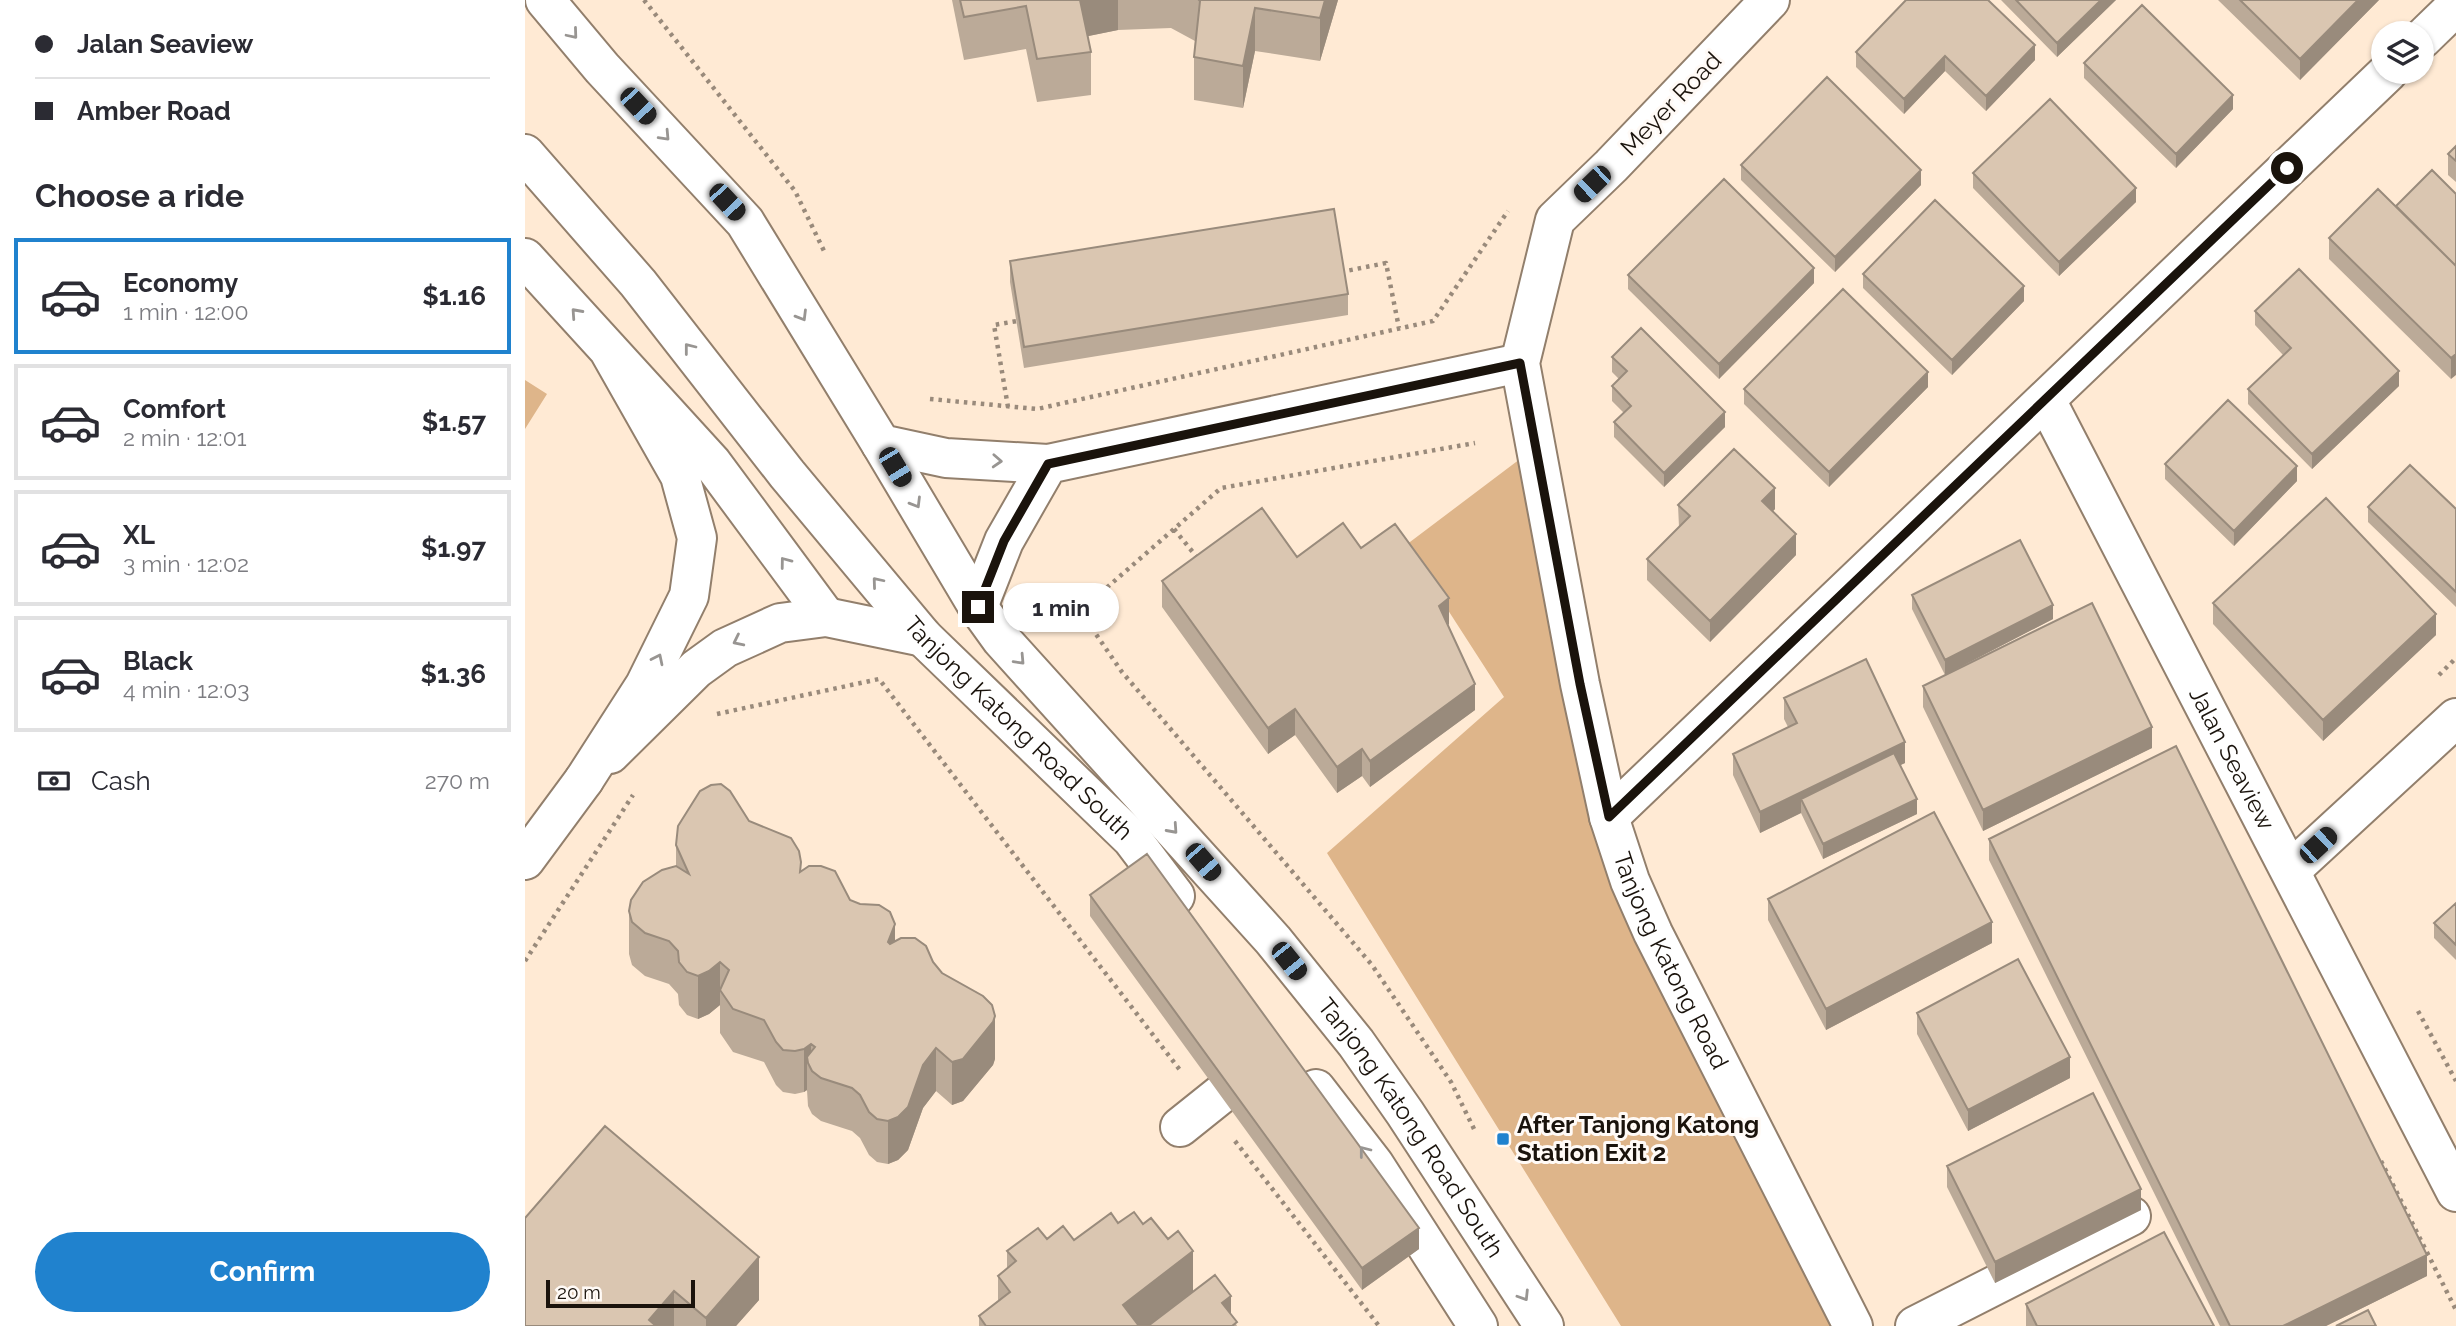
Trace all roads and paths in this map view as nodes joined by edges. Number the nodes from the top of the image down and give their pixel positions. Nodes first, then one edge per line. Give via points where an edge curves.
1 (545, 0) edge
2 (644, 0) edge
3 (1770, 0) edge
4 (2456, 6) edge
5 (2434, 27) edge
6 (2375, 84) edge
7 (525, 154) edge
8 (1515, 201) dead end
9 (825, 253) dead end
10 (525, 258) edge
11 (1341, 272) edge
12 (1017, 321) edge
13 (1399, 328) junction
14 (608, 349) junction
15 (1520, 363) junction
16 (930, 399) dead end
17 (2046, 400) junction
18 (1008, 407) junction
19 (1475, 443) dead end
20 (881, 444) junction
21 (1048, 464) junction
22 (1174, 529) junction
23 (1201, 561) edge
24 (978, 607) junction
25 (1080, 611) dead end
26 (826, 617) junction
27 (923, 637) junction
28 (2456, 658) edge
29 (2437, 676) dead end
30 (706, 716) dead end
31 (2456, 718) edge
32 (584, 780) junction
33 (635, 792) dead end
34 (1609, 817) junction
35 (525, 860) edge
36 (2291, 870) junction
37 (1196, 924) edge
38 (525, 961) edge
39 (2411, 1000) dead end
40 (2456, 1081) edge
41 (1194, 1117) junction
42 (2375, 1150) edge
43 (2456, 1192) edge
44 (2131, 1216) edge
45 (2456, 1310) edge
46 (1379, 1326) edge
47 (1478, 1326) edge
48 (1544, 1326) edge
49 (1853, 1326) edge
50 (1915, 1326) edge

1 -> 20 main road, Tanjong Katong Road South via 745,222
2 - 9 path via 795,191
3 - 15 main road, Meyer Road via 1555,220
4 - 5 main road
6 - 17 main road
27 -> 7 main road, Tanjong Katong Road South via 787,474 638,283
8 - 13 path via 1433,321
14 -> 10 main road
11 - 13 path via 1386,263
12 - 18 path via 994,325
13 - 18 path via 1037,409
26 -> 14 main road via 712,463
32 -> 14 main road via 645,685 689,596 697,538 680,476
15 - 21 main road
15 - 34 main road, Tanjong Katong Road
16 - 18 path
17 - 34 main road
17 - 36 main road, Jalan Seaview
19 - 22 path via 1221,488
20 -> 21 main road via 946,458
20 -> 24 main road, Tanjong Katong Road South
21 - 24 main road via 1004,541
22 - 23 path
22 - 25 path
24 -> 48 main road, Tanjong Katong Road South via 1001,639 1273,940 1356,1043
26 - 27 main road
26 -> 32 main road via 780,622 725,648 696,669
27 - 37 main road, Tanjong Katong Road South via 1132,839
28 - 29 path
30 - 41 path via 879,679
31 - 36 main road
32 - 35 main road
33 - 38 path
34 - 49 main road, Tanjong Katong Road via 1653,933
36 - 43 main road, Jalan Seaview
39 - 40 path
41 - 46 path
47 -> 41 main road, Tanjong Katong Road South via 1374,1164 1287,1048
42 - 45 path
44 - 50 main road

